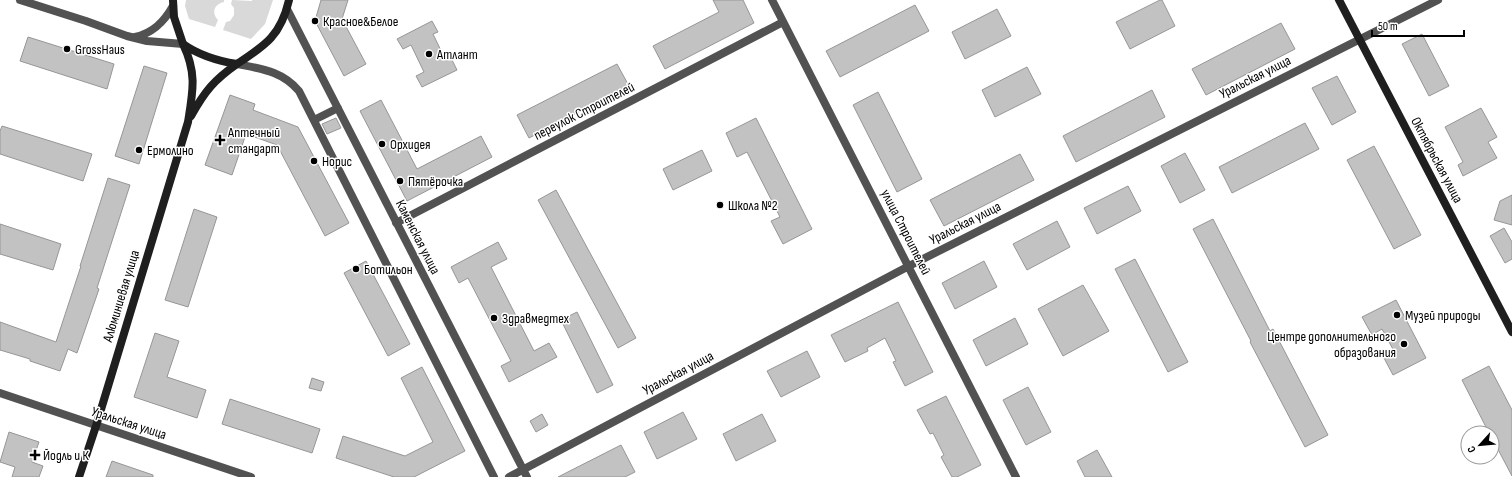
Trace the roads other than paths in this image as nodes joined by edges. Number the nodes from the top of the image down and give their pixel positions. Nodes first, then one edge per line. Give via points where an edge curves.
1 (20, 0) edge
2 (289, 0) edge
3 (772, 0) edge
4 (1339, 0) edge
5 (1438, 0) edge
6 (173, 3) edge
7 (287, 8) junction
8 (783, 22) junction
9 (132, 38) junction
10 (1359, 39) junction
11 (184, 44) junction
12 (237, 64) junction
13 (338, 108) junction
14 (314, 120) junction
15 (188, 122) junction
16 (396, 223) junction
17 (909, 266) junction
18 (1512, 332) edge
19 (0, 393) edge
20 (96, 426) junction
21 (525, 473) edge
22 (79, 477) edge
23 (251, 477) edge
24 (494, 477) edge
25 (509, 477) edge
26 (1016, 477) edge

1 - 9 street
2 - 7 main road
3 - 8 street, улица Строителей
4 - 10 main road, Октябрьская улица
5 - 10 street, Уральская улица
6 - 9 street via 162,22 154,29
6 - 11 main road via 174,17
7 - 12 main road via 274,35 262,47
7 - 13 street, Каменская улица
8 - 16 street, переулок Строителей
8 - 17 street, улица Строителей
9 - 11 street
10 - 17 street, Уральская улица
10 - 18 main road, Октябрьская улица
11 - 12 main road via 204,56
11 - 15 main road via 192,65 193,77
12 - 14 street via 285,78 299,91
12 - 15 main road via 206,90
13 - 14 street
13 - 16 street, Каменская улица
14 - 24 street
15 - 20 main road, Алюминиевая улица
16 - 21 street, Каменская улица
17 - 21 street, Уральская улица
17 - 26 street, улица Строителей
19 - 20 street, Уральская улица
20 - 22 main road, Алюминиевая улица
20 - 23 street, Уральская улица
21 - 25 street, Уральская улица

